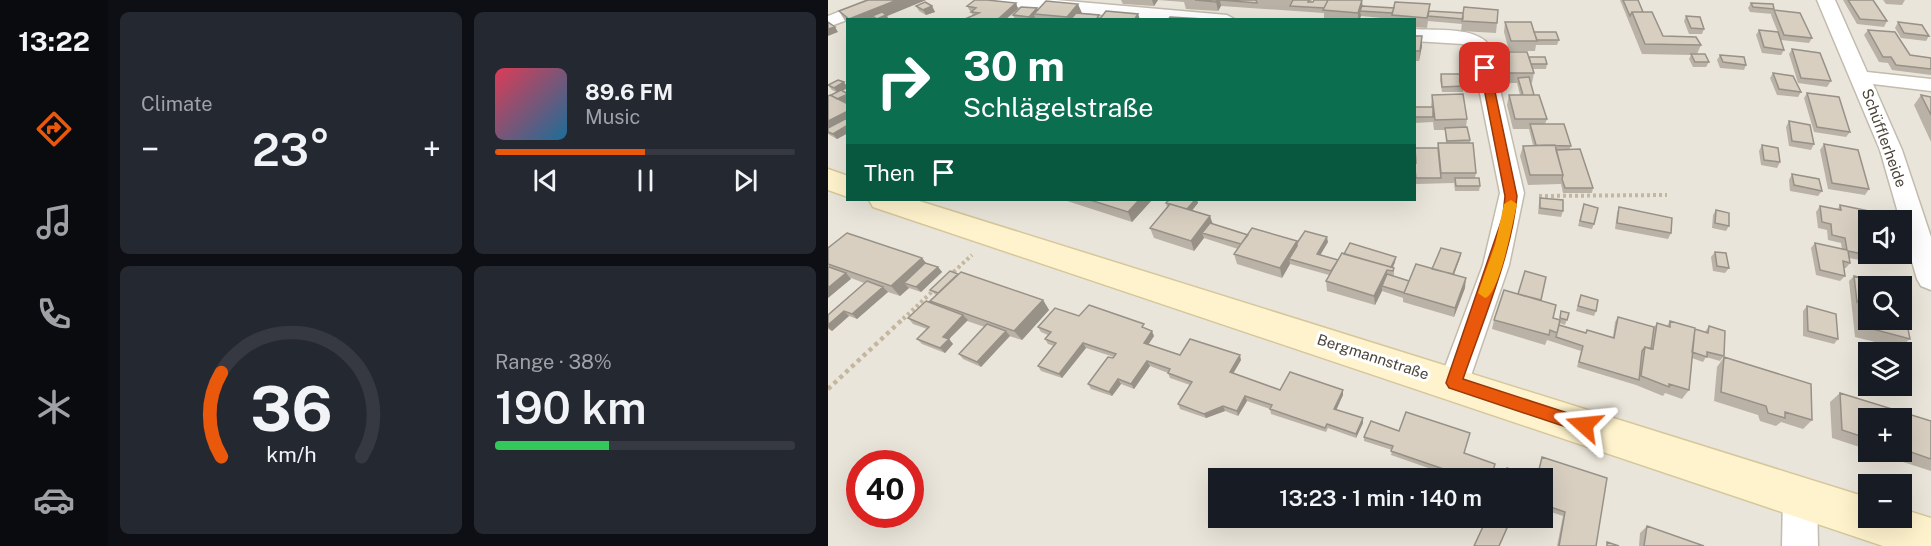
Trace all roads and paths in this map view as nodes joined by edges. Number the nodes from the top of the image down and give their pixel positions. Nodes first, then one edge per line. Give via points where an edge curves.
1 (885, 0) edge
2 (994, 0) edge
3 (1826, 0) edge
4 (1204, 18) edge
5 (828, 22) edge
6 (1416, 35) edge
7 (1861, 77) junction
8 (1931, 85) edge
9 (828, 179) edge
10 (846, 186) edge
11 (1666, 195) dead end
12 (1511, 196) junction
13 (887, 201) edge
14 (992, 236) junction
15 (1931, 279) edge
16 (1454, 383) junction
17 (828, 389) edge
18 (1800, 496) junction
19 (1931, 540) edge
20 (1800, 546) edge

1 - 5 street
2 - 4 street
3 - 7 street, Schüfflerheide
6 - 12 street via 1467,39 1480,46
7 - 8 street
7 - 15 street, Schüfflerheide via 1891,150
9 - 10 street
11 - 12 path
12 - 16 street via 1502,245
13 - 14 street, Bergmannstraße
14 - 16 street, Bergmannstraße
14 - 17 path
16 - 18 street, Bergmannstraße
18 - 19 street, Bergmannstraße
18 - 20 street

